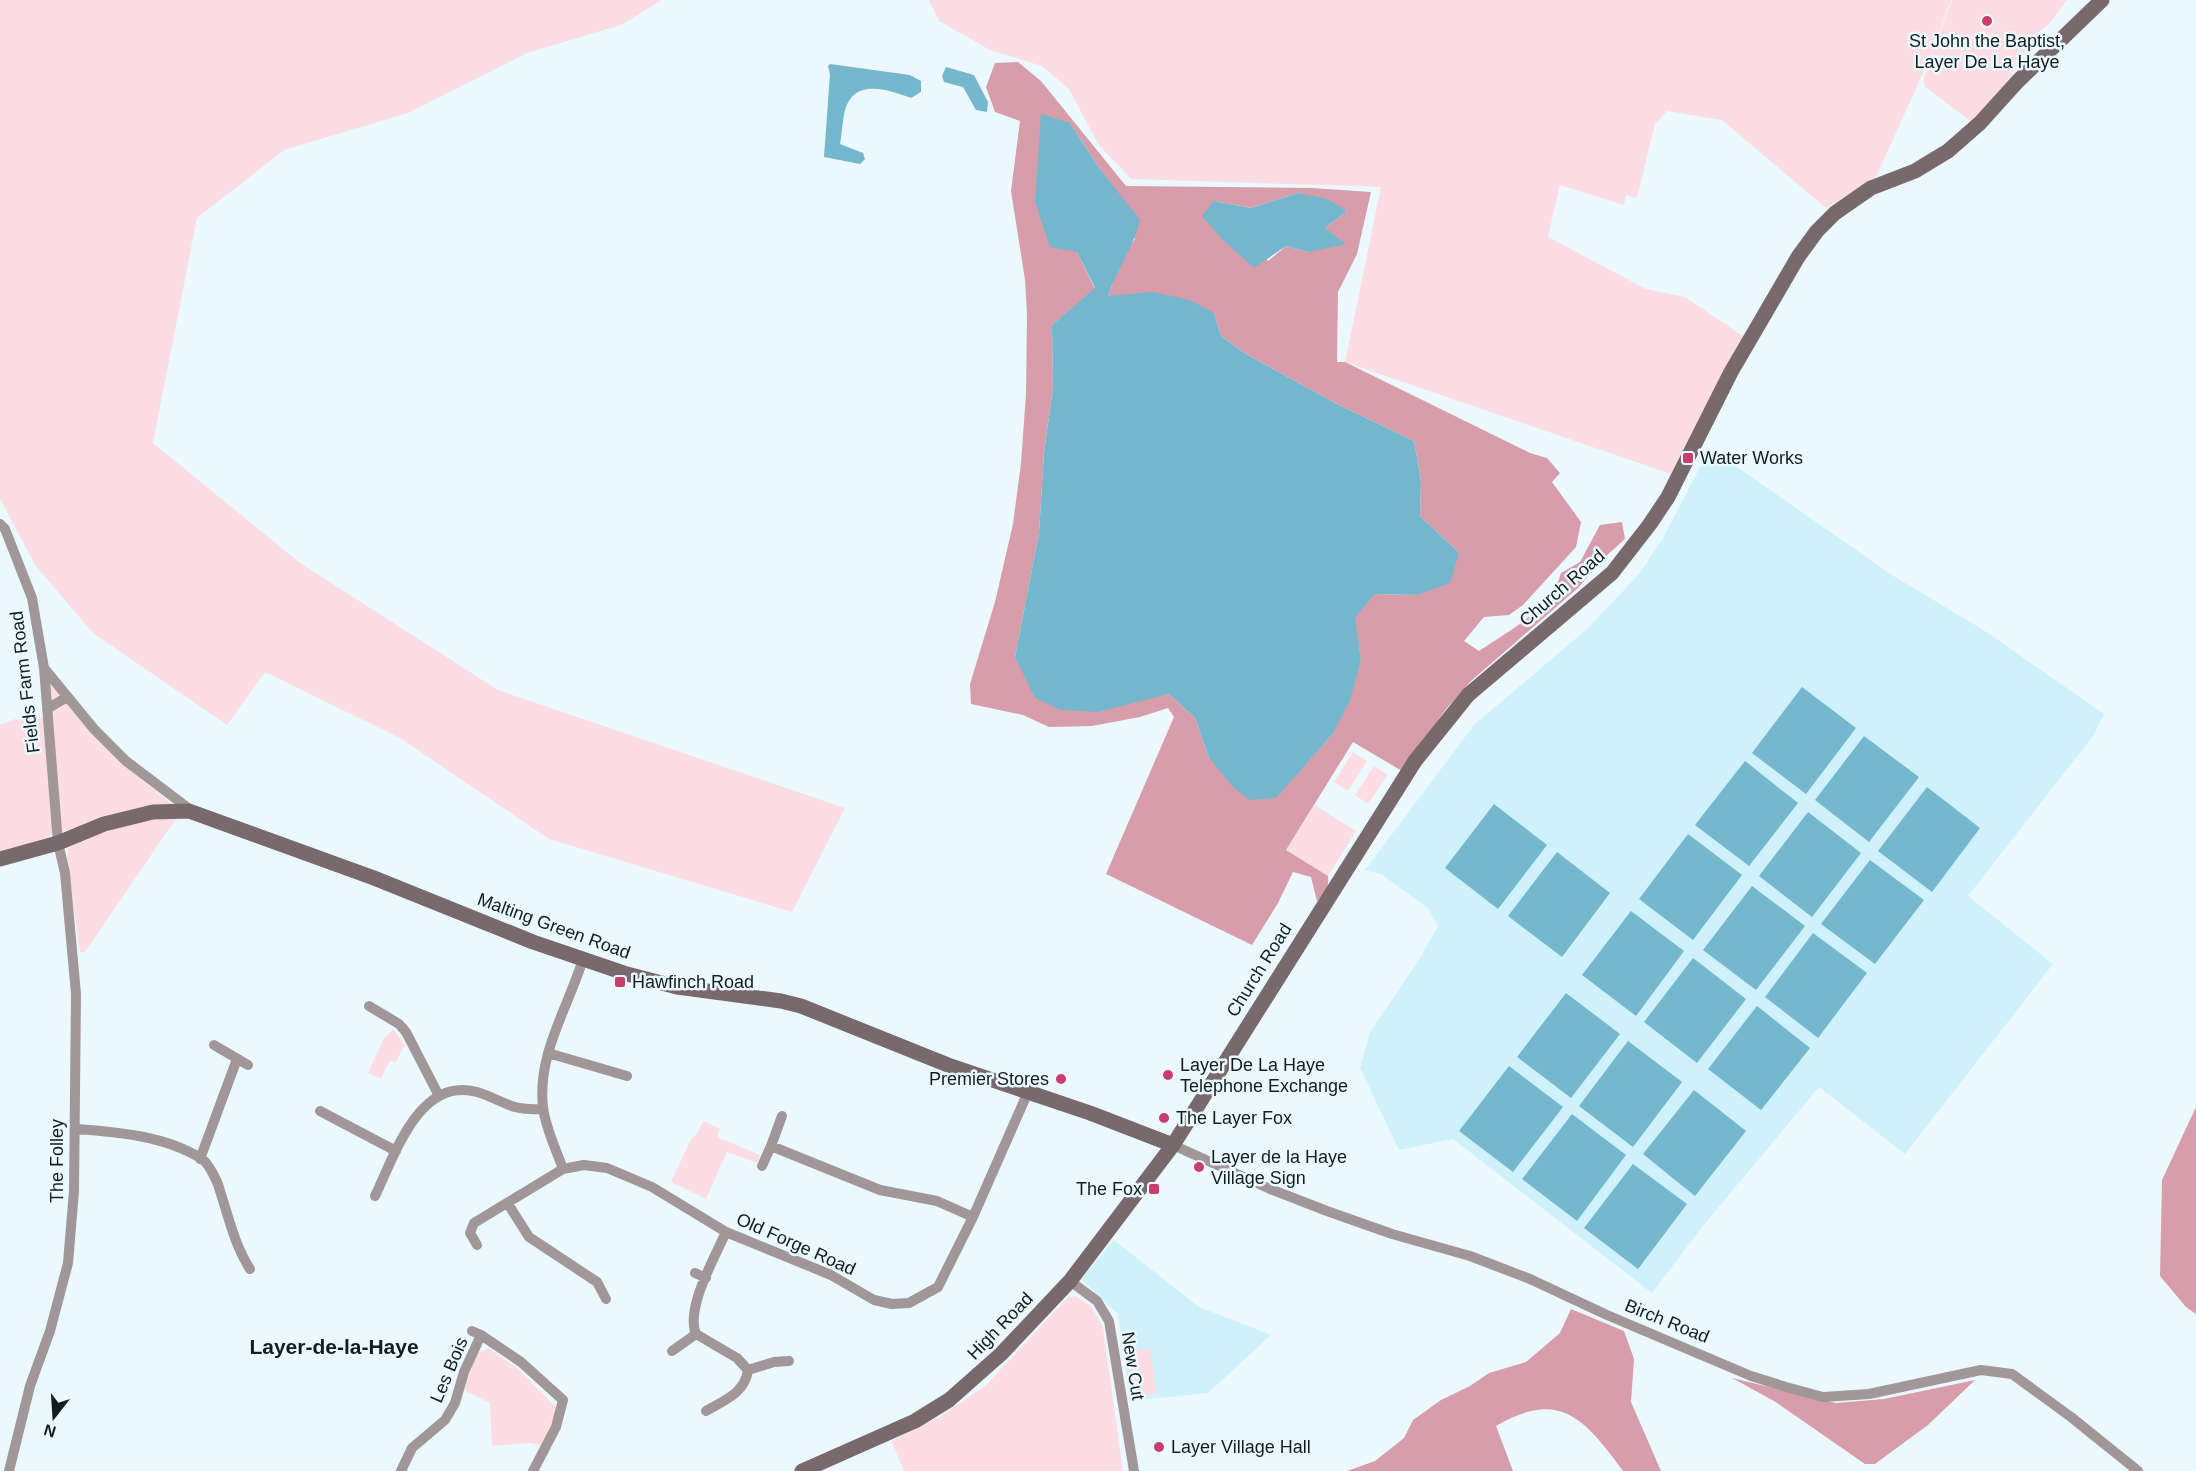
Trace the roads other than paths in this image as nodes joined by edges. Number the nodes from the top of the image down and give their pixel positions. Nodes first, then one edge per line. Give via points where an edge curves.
1 (2102, 0) edge
2 (0, 524) edge
3 (44, 668) junction
4 (68, 697) junction
5 (47, 709) junction
6 (193, 812) junction
7 (58, 843) junction
8 (0, 859) edge
9 (583, 959) junction
10 (369, 1006) dead end
11 (214, 1045) dead end
12 (548, 1053) junction
13 (237, 1059) junction
14 (248, 1065) dead end
15 (627, 1076) dead end
16 (1028, 1092) junction
17 (438, 1094) junction
18 (543, 1109) junction
19 (320, 1111) dead end
20 (782, 1116) dead end
21 (76, 1129) junction
22 (1173, 1145) junction
23 (771, 1146) junction
24 (396, 1151) junction
25 (200, 1159) junction
26 (762, 1166) dead end
27 (562, 1169) junction
28 (375, 1196) dead end
29 (508, 1204) junction
30 (973, 1217) junction
31 (726, 1232) junction
32 (477, 1245) dead end
33 (250, 1269) dead end
34 (695, 1273) dead end
35 (706, 1278) junction
36 (1070, 1281) junction
37 (606, 1299) dead end
38 (696, 1334) junction
39 (672, 1351) dead end
40 (789, 1361) dead end
41 (748, 1370) junction
42 (706, 1411) dead end
43 (9, 1471) edge
44 (401, 1471) edge
45 (533, 1471) edge
46 (802, 1471) edge
47 (1134, 1471) edge
48 (2138, 1471) edge

1 - 22 main road, Church Road via 1948,151 1915,171 1871,188 1817,231 1731,372 1654,518 1612,573 1468,694 1415,761
2 - 3 street, Fields Farm Road via 32,598
3 - 4 street, Malting Green Road
3 - 5 street, Fields Farm Road
4 - 5 street
4 - 6 street, Malting Green Road via 126,761
5 - 7 street, Fields Farm Road
6 - 7 main road via 153,812 104,824
6 - 9 main road, Malting Green Road
7 - 8 main road
7 - 21 street, The Folley via 68,893 76,994
9 - 12 street
9 - 16 main road, Malting Green Road via 677,987 801,1006 948,1065
10 - 17 street via 406,1032
11 - 13 street
12 - 15 street
12 - 18 street via 542,1078
13 - 14 street
13 - 25 street
16 - 22 main road, Malting Green Road
16 - 30 street, Old Forge Road
17 - 18 street via 462,1090 514,1109
17 - 24 street via 424,1105
18 - 27 street
19 - 24 street
20 - 23 street
21 - 25 street via 124,1132 173,1146
21 - 43 street, The Folley via 73,1220 63,1290 30,1386
22 - 36 main road, High Road
22 - 48 street, Birch Road via 1270,1189 1392,1234 1497,1266 1751,1376 1804,1392 1823,1397 1869,1394 1981,1370 2012,1374
23 - 26 street
23 - 30 street via 880,1190 937,1201
24 - 28 street
25 - 33 street via 220,1189 231,1233
27 - 29 street, Old Forge Road
27 - 31 street, Old Forge Road via 584,1165 607,1168 652,1187
29 - 32 street, Old Forge Road via 474,1223 470,1233
29 - 37 street via 529,1237 597,1282
30 - 31 street, Old Forge Road via 938,1287 909,1303 874,1300 831,1275
31 - 35 street
34 - 35 street
35 - 38 street via 692,1319
36 - 46 main road, High Road via 1001,1354 949,1400 915,1421
36 - 47 street, New Cut via 1097,1301 1109,1321
38 - 39 street
38 - 41 street via 737,1358
40 - 41 street
41 - 42 street via 739,1391
44 - 45 street, Les Bois via 412,1448 445,1420 455,1403 476,1333 565,1397 556,1427

